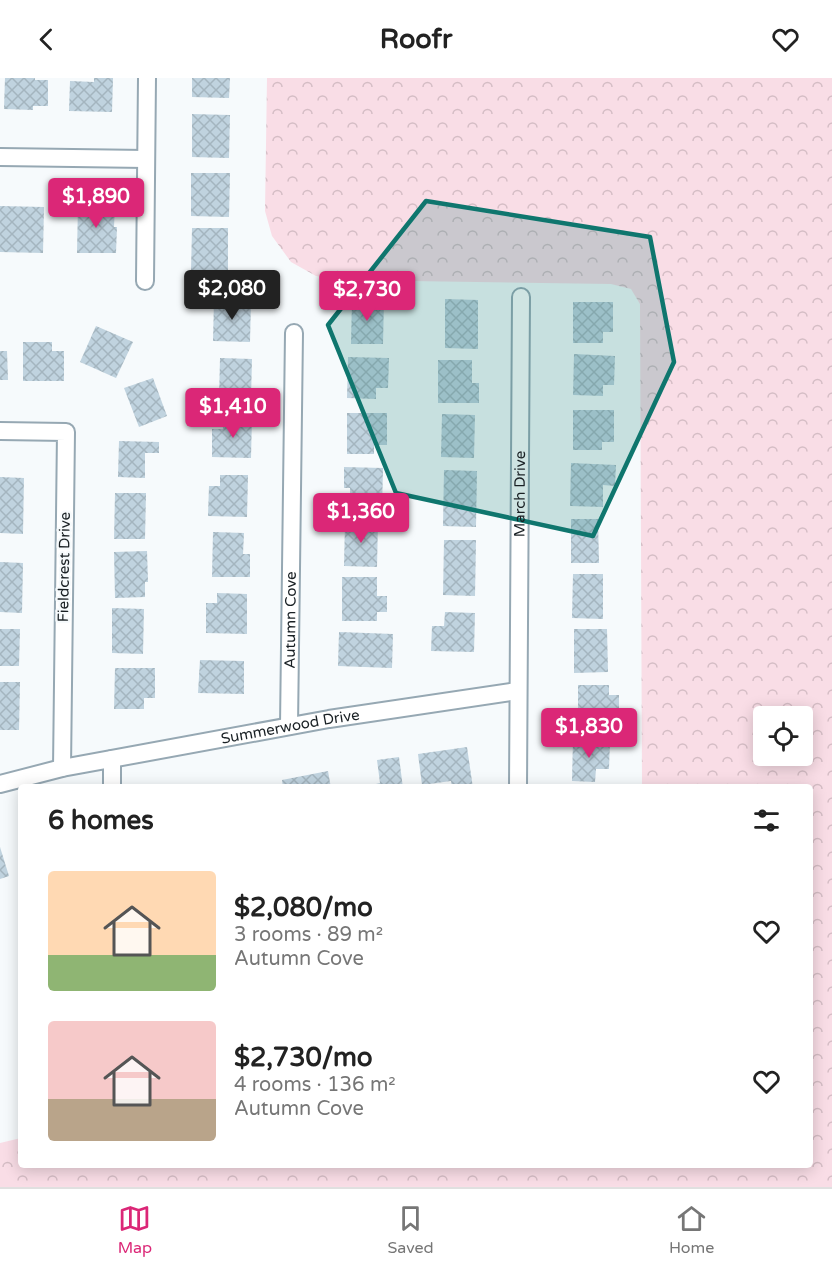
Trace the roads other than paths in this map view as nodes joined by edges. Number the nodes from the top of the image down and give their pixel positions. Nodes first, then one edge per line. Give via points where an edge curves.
1 (147, 78) edge
2 (0, 157) edge
3 (146, 159) junction
4 (146, 282) dead end
5 (521, 297) dead end
6 (294, 333) dead end
7 (0, 431) edge
8 (517, 691) junction
9 (289, 726) junction
10 (112, 759) junction
11 (62, 768) junction
12 (0, 784) edge
13 (112, 784) edge
14 (518, 784) edge

1 - 3 street
2 - 3 street
3 - 4 street
5 - 8 street, March Drive
6 - 9 street, Autumn Cove
7 - 11 street, Fieldcrest Drive via 66,432
8 - 9 street, Summerwood Drive
8 - 14 street, March Drive
9 - 10 street, Summerwood Drive
10 - 11 street, Summerwood Drive
10 - 13 street
11 - 12 street, Summerwood Drive

